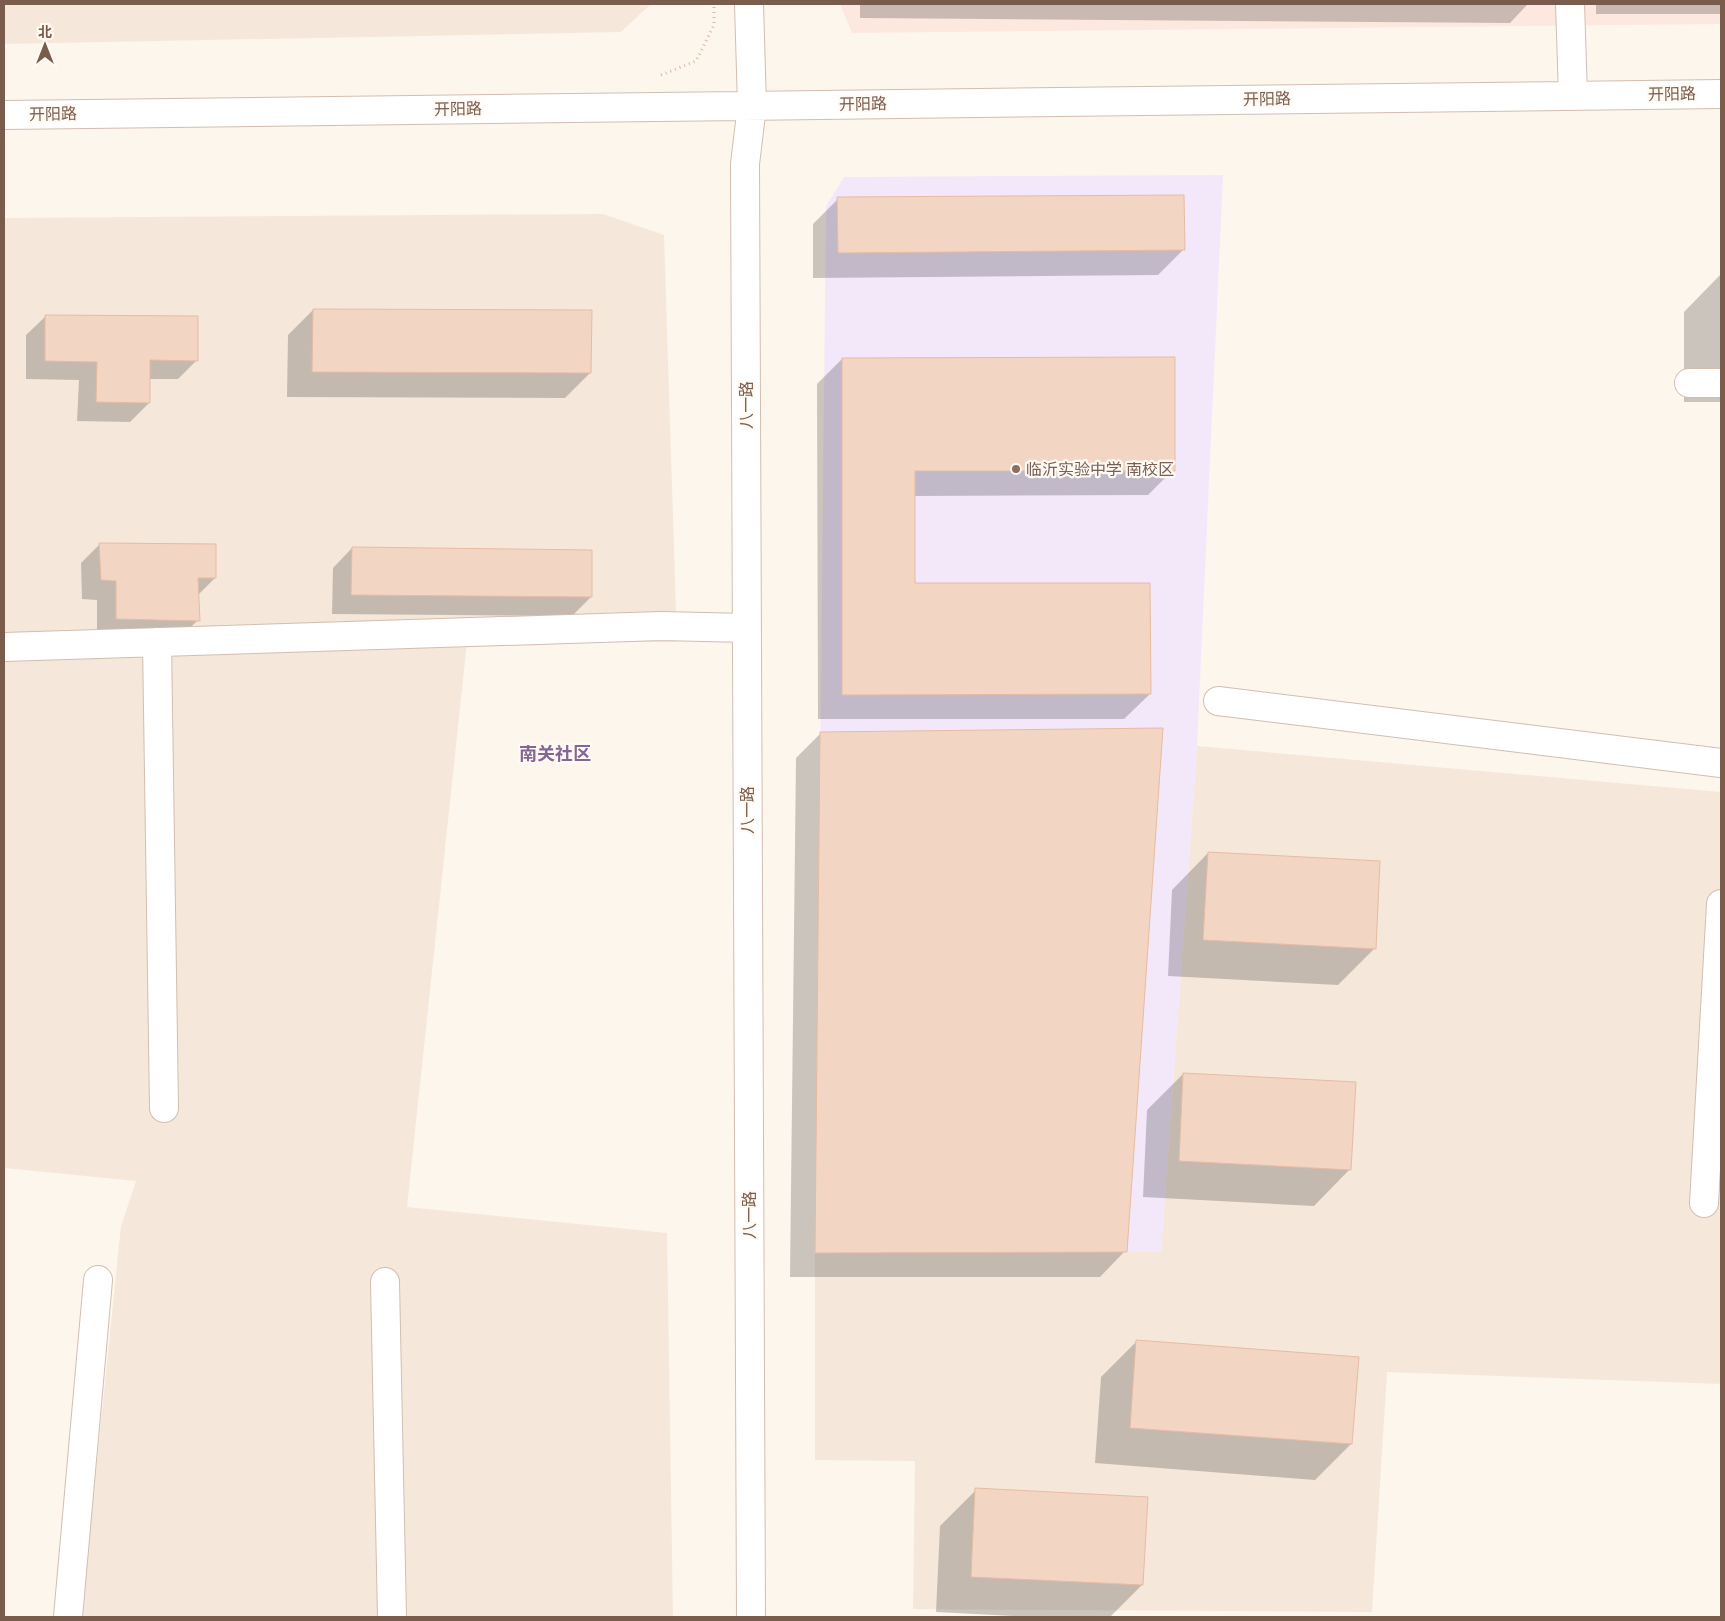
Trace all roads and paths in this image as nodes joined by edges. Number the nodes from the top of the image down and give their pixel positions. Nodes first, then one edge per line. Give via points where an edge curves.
1 (750, 4) edge
2 (1570, 4) edge
3 (1721, 94) edge
4 (1573, 96) junction
5 (752, 106) junction
6 (4, 115) edge
7 (1689, 383) dead end
8 (1721, 383) edge
9 (747, 628) junction
10 (157, 642) junction
11 (4, 647) edge
12 (1218, 701) dead end
13 (1721, 763) edge
14 (1721, 904) edge
15 (164, 1108) dead end
16 (1704, 1203) dead end
17 (98, 1280) dead end
18 (385, 1282) dead end
19 (68, 1617) edge
20 (392, 1617) edge
21 (751, 1617) edge

1 - 5 street, 八一路
2 - 4 street
3 - 4 street, 开阳路
4 - 5 street, 开阳路
5 - 6 street, 开阳路
5 - 9 street, 八一路 via 745,164
7 - 8 street
9 - 10 street via 661,626
9 - 21 street, 八一路
10 - 11 street
10 - 15 street
12 - 13 street
14 - 16 street
17 - 19 street
18 - 20 street

